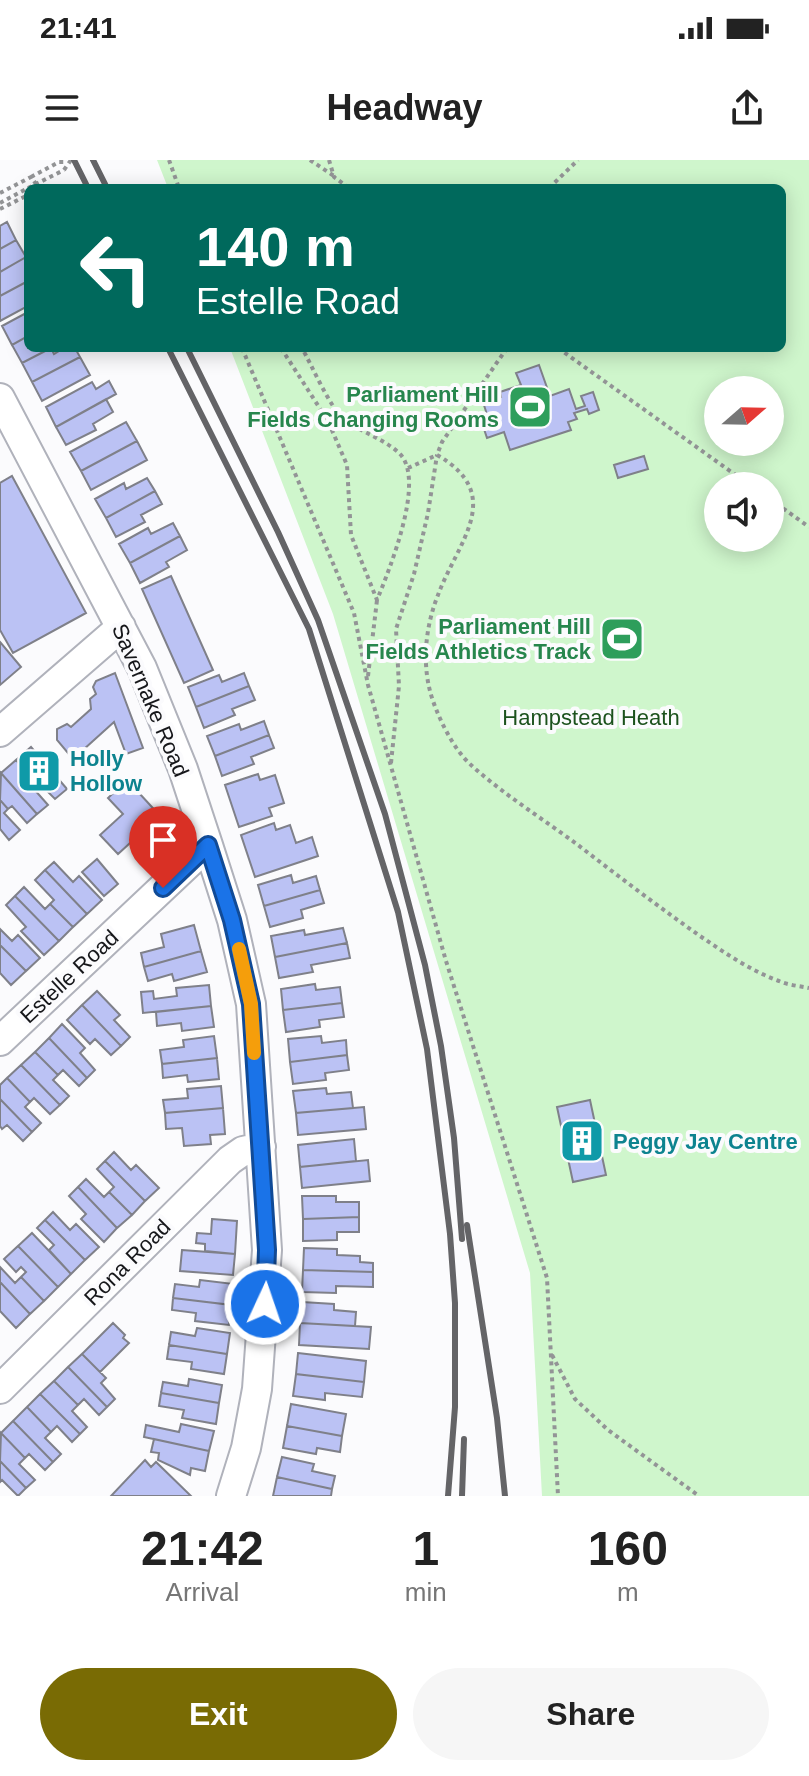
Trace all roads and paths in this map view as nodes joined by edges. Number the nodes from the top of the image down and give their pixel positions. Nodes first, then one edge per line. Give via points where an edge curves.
1 (169, 160) edge
2 (310, 160) edge
3 (329, 160) edge
4 (578, 160) edge
5 (69, 161) edge
6 (31, 177) junction
7 (334, 177) junction
8 (36, 184) edge
9 (36, 184) edge
10 (178, 184) edge
11 (344, 184) edge
12 (553, 184) edge
13 (24, 190) edge
14 (0, 193) edge
15 (24, 197) edge
16 (0, 203) edge
17 (0, 209) edge
18 (244, 352) edge
19 (284, 352) edge
20 (304, 352) edge
21 (504, 352) edge
22 (564, 352) edge
23 (0, 398) edge
24 (7, 430) edge
25 (437, 455) junction
26 (408, 468) junction
27 (731, 472) edge
28 (784, 509) edge
29 (809, 527) edge
30 (377, 600) junction
31 (121, 627) junction
32 (368, 685) junction
33 (0, 732) edge
34 (391, 768) junction
35 (208, 845) junction
36 (809, 988) edge
37 (0, 1041) edge
38 (261, 1147) junction
39 (551, 1353) junction
40 (0, 1389) edge
41 (231, 1496) edge
42 (558, 1496) edge
43 (699, 1496) edge

1 - 10 path
2 - 7 path
3 - 7 path
4 - 12 path
5 - 6 path
5 - 9 path, bridge via 64,170
6 - 8 path
6 - 14 path
7 - 11 path
13 - 16 path
15 - 17 path
18 - 32 path via 354,613
19 - 30 path via 328,421 347,465 351,535
20 - 26 path via 340,416 401,454
21 - 25 path
22 - 27 path
23 - 24 street, Savernake Road
24 - 31 street, Savernake Road
25 - 26 path
25 - 34 path via 414,574 396,629 399,686
25 - 36 path via 469,483 476,504 467,538 437,597 426,640 429,689 440,721 468,763 737,960 780,982
26 - 30 path via 408,503
28 - 29 path
30 - 32 path
31 - 33 street
31 - 35 street, Savernake Road via 158,706
32 - 34 path
34 - 39 path via 547,1278
35 - 37 street, Estelle Road
35 - 38 street, Savernake Road via 251,1004
38 - 40 street, Rona Road via 230,1160
38 - 41 street, Savernake Road via 267,1250 263,1330 246,1448
39 - 42 path
39 - 43 path via 575,1399 608,1430

